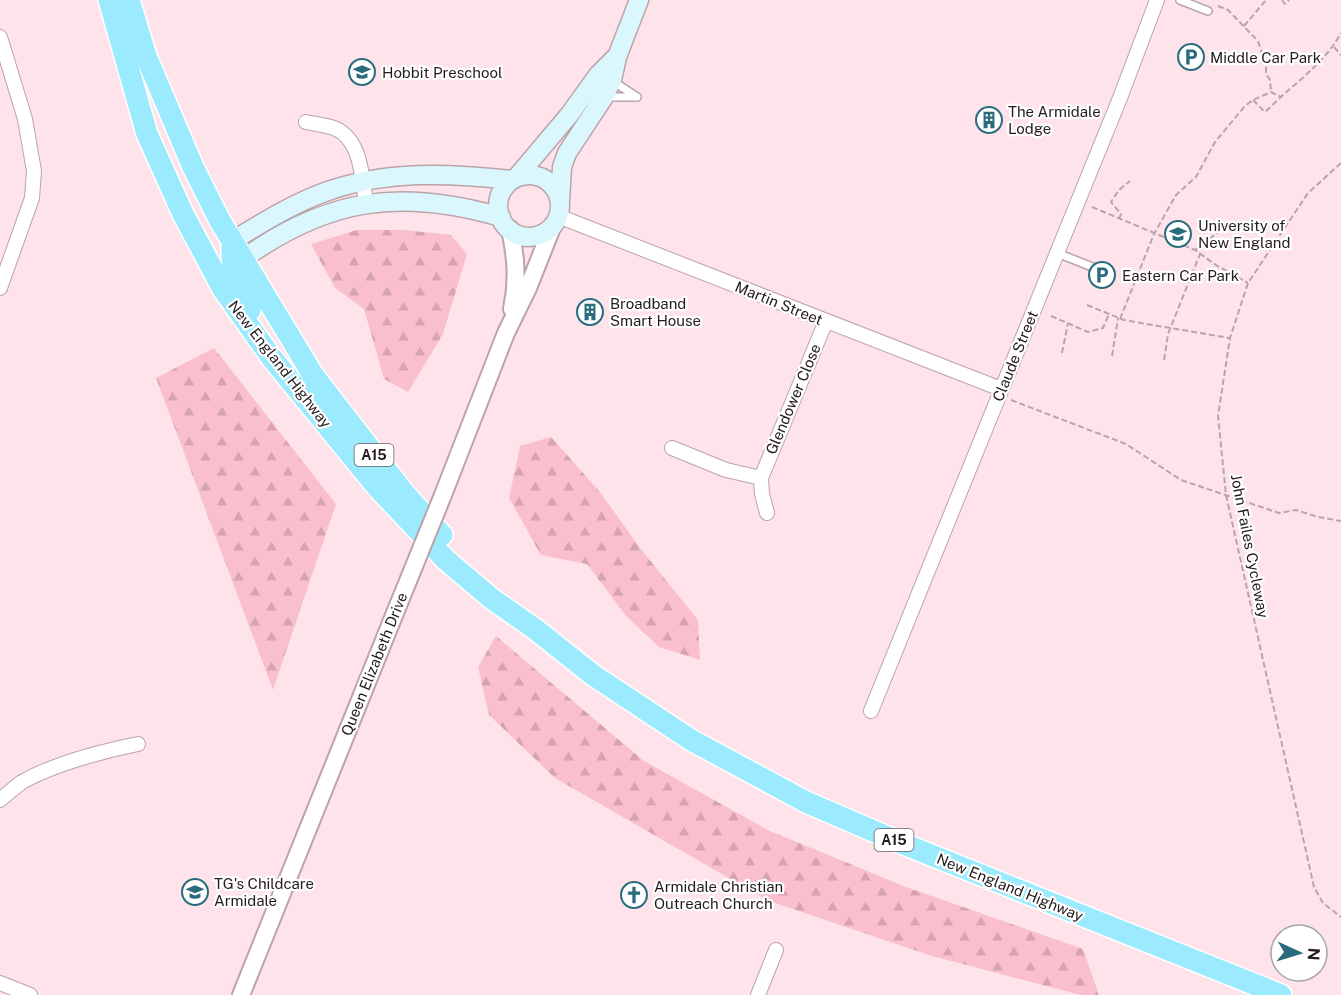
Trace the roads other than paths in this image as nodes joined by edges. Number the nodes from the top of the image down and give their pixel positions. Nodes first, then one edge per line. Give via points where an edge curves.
1 (109, 0) edge
2 (129, 0) edge
3 (639, 0) edge
4 (1157, 0) edge
5 (1180, 0) edge
6 (1208, 11) dead end
7 (1, 39) edge
8 (616, 57) junction
9 (130, 80) junction
10 (306, 122) dead end
11 (514, 179) junction
12 (362, 180) junction
13 (366, 203) junction
14 (557, 214) junction
15 (505, 223) junction
16 (235, 251) junction
17 (1057, 253) junction
18 (1100, 270) dead end
19 (0, 288) edge
20 (826, 321) junction
21 (506, 333) junction
22 (271, 357) junction
23 (1006, 395) junction
24 (672, 448) dead end
25 (761, 478) junction
26 (767, 513) dead end
27 (535, 629) junction
28 (872, 711) dead end
29 (138, 744) dead end
30 (0, 800) edge
31 (776, 950) dead end
32 (0, 983) edge
33 (30, 995) edge
34 (241, 995) edge
35 (758, 995) edge
36 (1281, 995) edge

1 - 9 highway, New England Highway / A15
2 - 16 highway, New England Highway / A15 via 146,56 193,167
3 - 8 main road, Queen Elizabeth Drive
4 - 17 street, Claude Street
5 - 6 lane
7 - 19 street via 25,119 34,171 32,198
8 - 11 main road, Queen Elizabeth Drive
8 - 14 main road, Queen Elizabeth Drive via 608,88 567,153
9 - 16 highway via 150,108 167,153 202,222 221,246
9 - 22 highway, New England Highway / A15 via 147,134 183,214 223,289
10 - 12 street via 335,128 351,141
11 - 12 main road via 410,174
11 - 14 main road via 532,175 547,181 553,186
11 - 15 main road via 499,201
12 - 13 street
12 - 16 main road via 286,209
13 - 15 main road via 435,202 466,207
13 - 16 main road via 324,215
14 - 15 main road via 547,230 532,236 516,234
14 - 20 street, Martin Street
14 - 21 street, Queen Elizabeth Drive
15 - 21 street, Queen Elizabeth Drive via 515,256 516,283
16 - 22 highway via 231,263 239,289
16 - 27 highway, New England Highway / A15 via 313,375 404,494
17 - 18 lane
17 - 23 street, Claude Street
20 - 23 street, Martin Street
20 - 25 street, Glendower Close
21 - 34 street, Queen Elizabeth Drive, bridge
22 - 27 highway, New England Highway / A15 via 378,489 446,560
23 - 28 street, Claude Street
24 - 25 street via 726,470
25 - 26 street
27 - 36 highway, New England Highway / A15 via 593,675 691,740 806,802
29 - 30 street via 47,771
31 - 35 street
32 - 33 street

